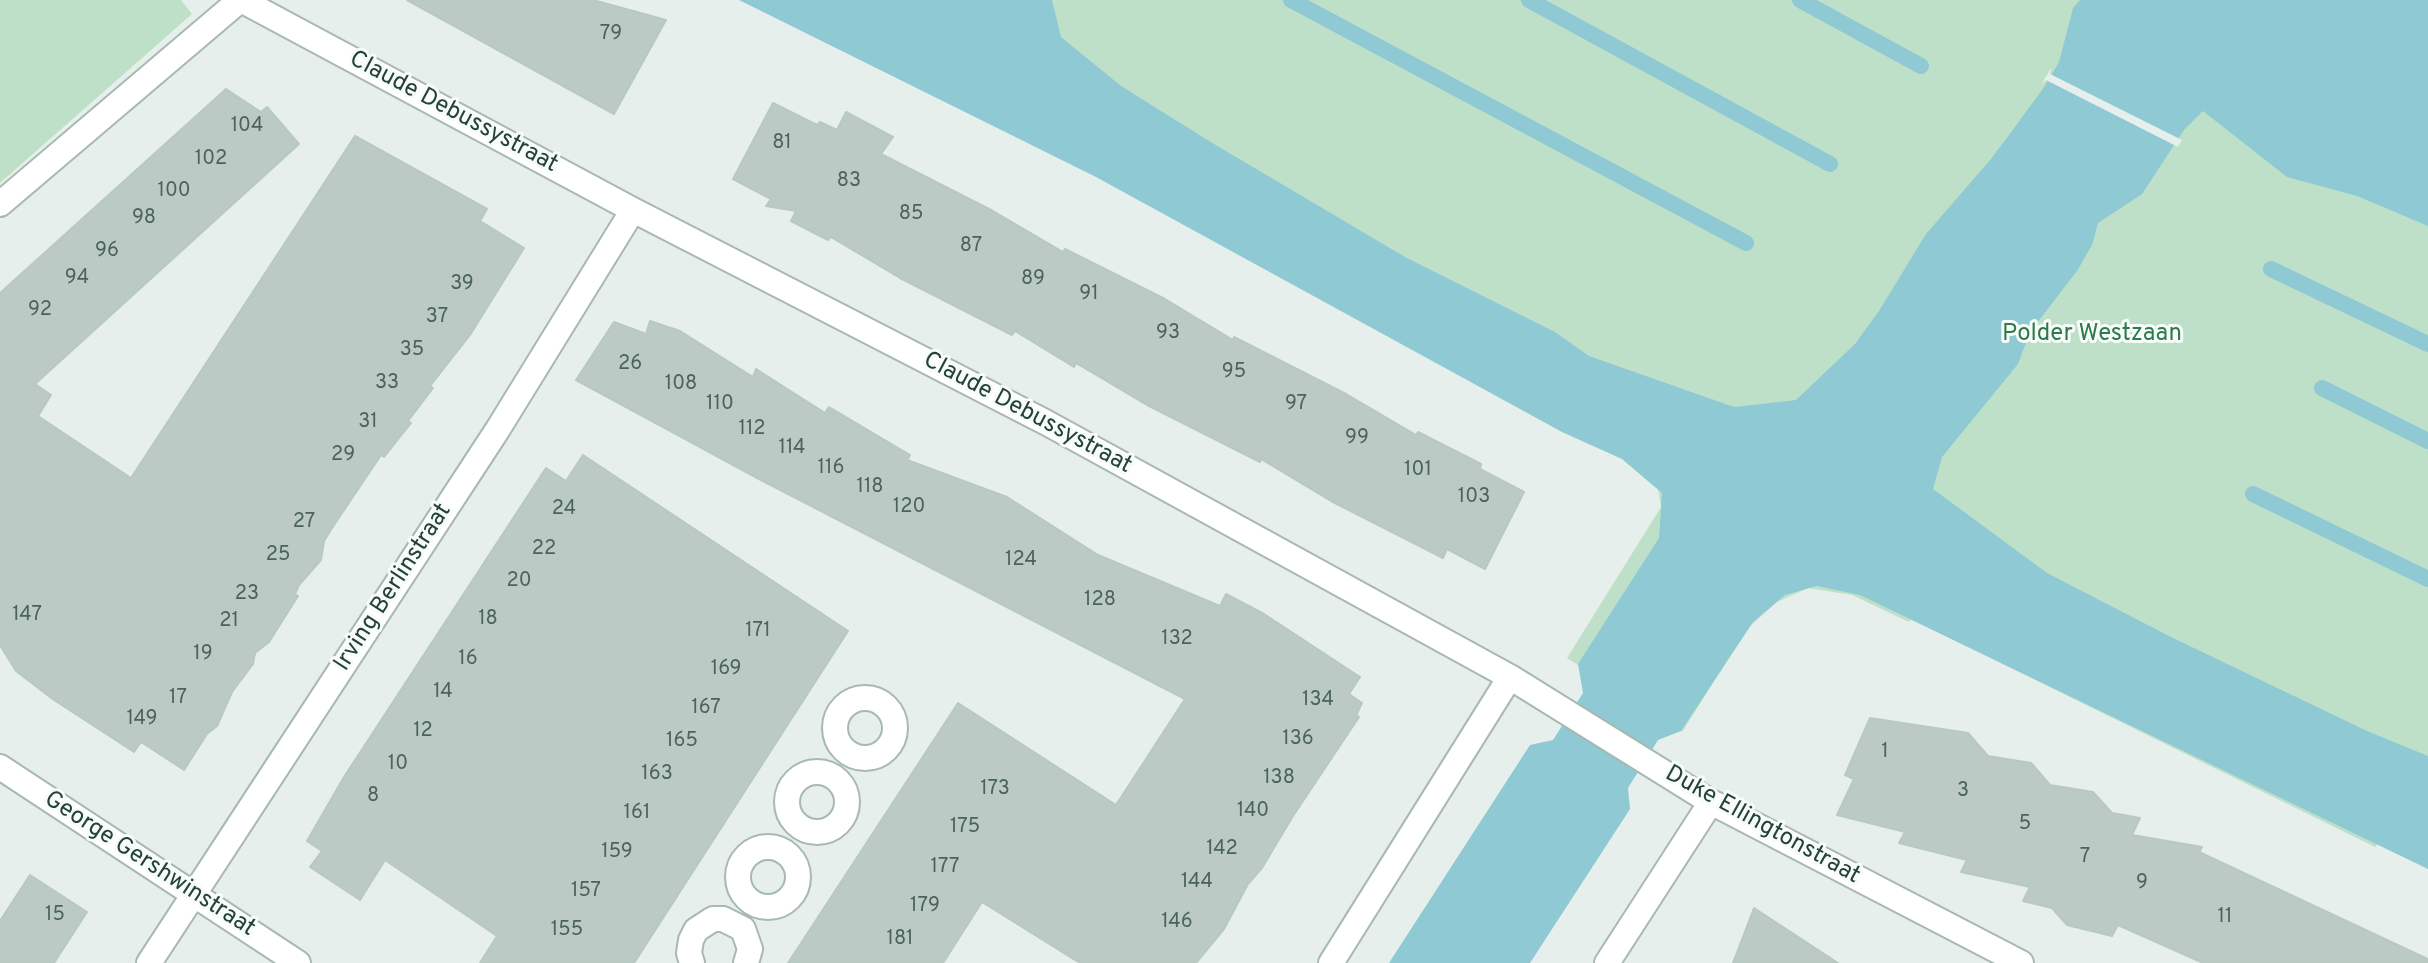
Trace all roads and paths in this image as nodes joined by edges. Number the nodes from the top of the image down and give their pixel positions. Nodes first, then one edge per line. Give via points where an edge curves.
1 (241, 0) edge
2 (0, 204) edge
3 (633, 210) junction
4 (1510, 677) junction
5 (847, 751) dead end
6 (0, 767) edge
7 (831, 776) junction
8 (1711, 802) junction
9 (801, 827) junction
10 (784, 852) junction
11 (194, 894) junction
12 (752, 902) junction
13 (737, 924) junction
14 (149, 963) edge
15 (298, 963) edge
16 (692, 963) edge
17 (746, 963) edge
18 (1331, 963) edge
19 (1607, 963) edge
20 (2021, 963) edge

1 - 2 street, Claude Debussystraat
1 - 3 street, Claude Debussystraat
3 - 4 street, Claude Debussystraat via 1047,423
3 - 11 street, Irving Berlinstraat via 498,429
4 - 8 street, Duke Ellingtonstraat
4 - 18 street
5 - 7 street
6 - 11 street, George Gershwinstraat
7 - 9 street via 810,772 793,783 787,806
7 - 9 street via 845,792 840,822 826,831
8 - 19 street
8 - 20 street, Duke Ellingtonstraat
9 - 10 street
10 - 12 street via 798,877 791,897 777,906
10 - 12 street via 762,847 744,858 738,880
11 - 14 street, Irving Berlinstraat
11 - 15 street, George Gershwinstraat
12 - 13 street
13 - 16 street via 723,919 703,923 691,940
13 - 17 street via 748,939

